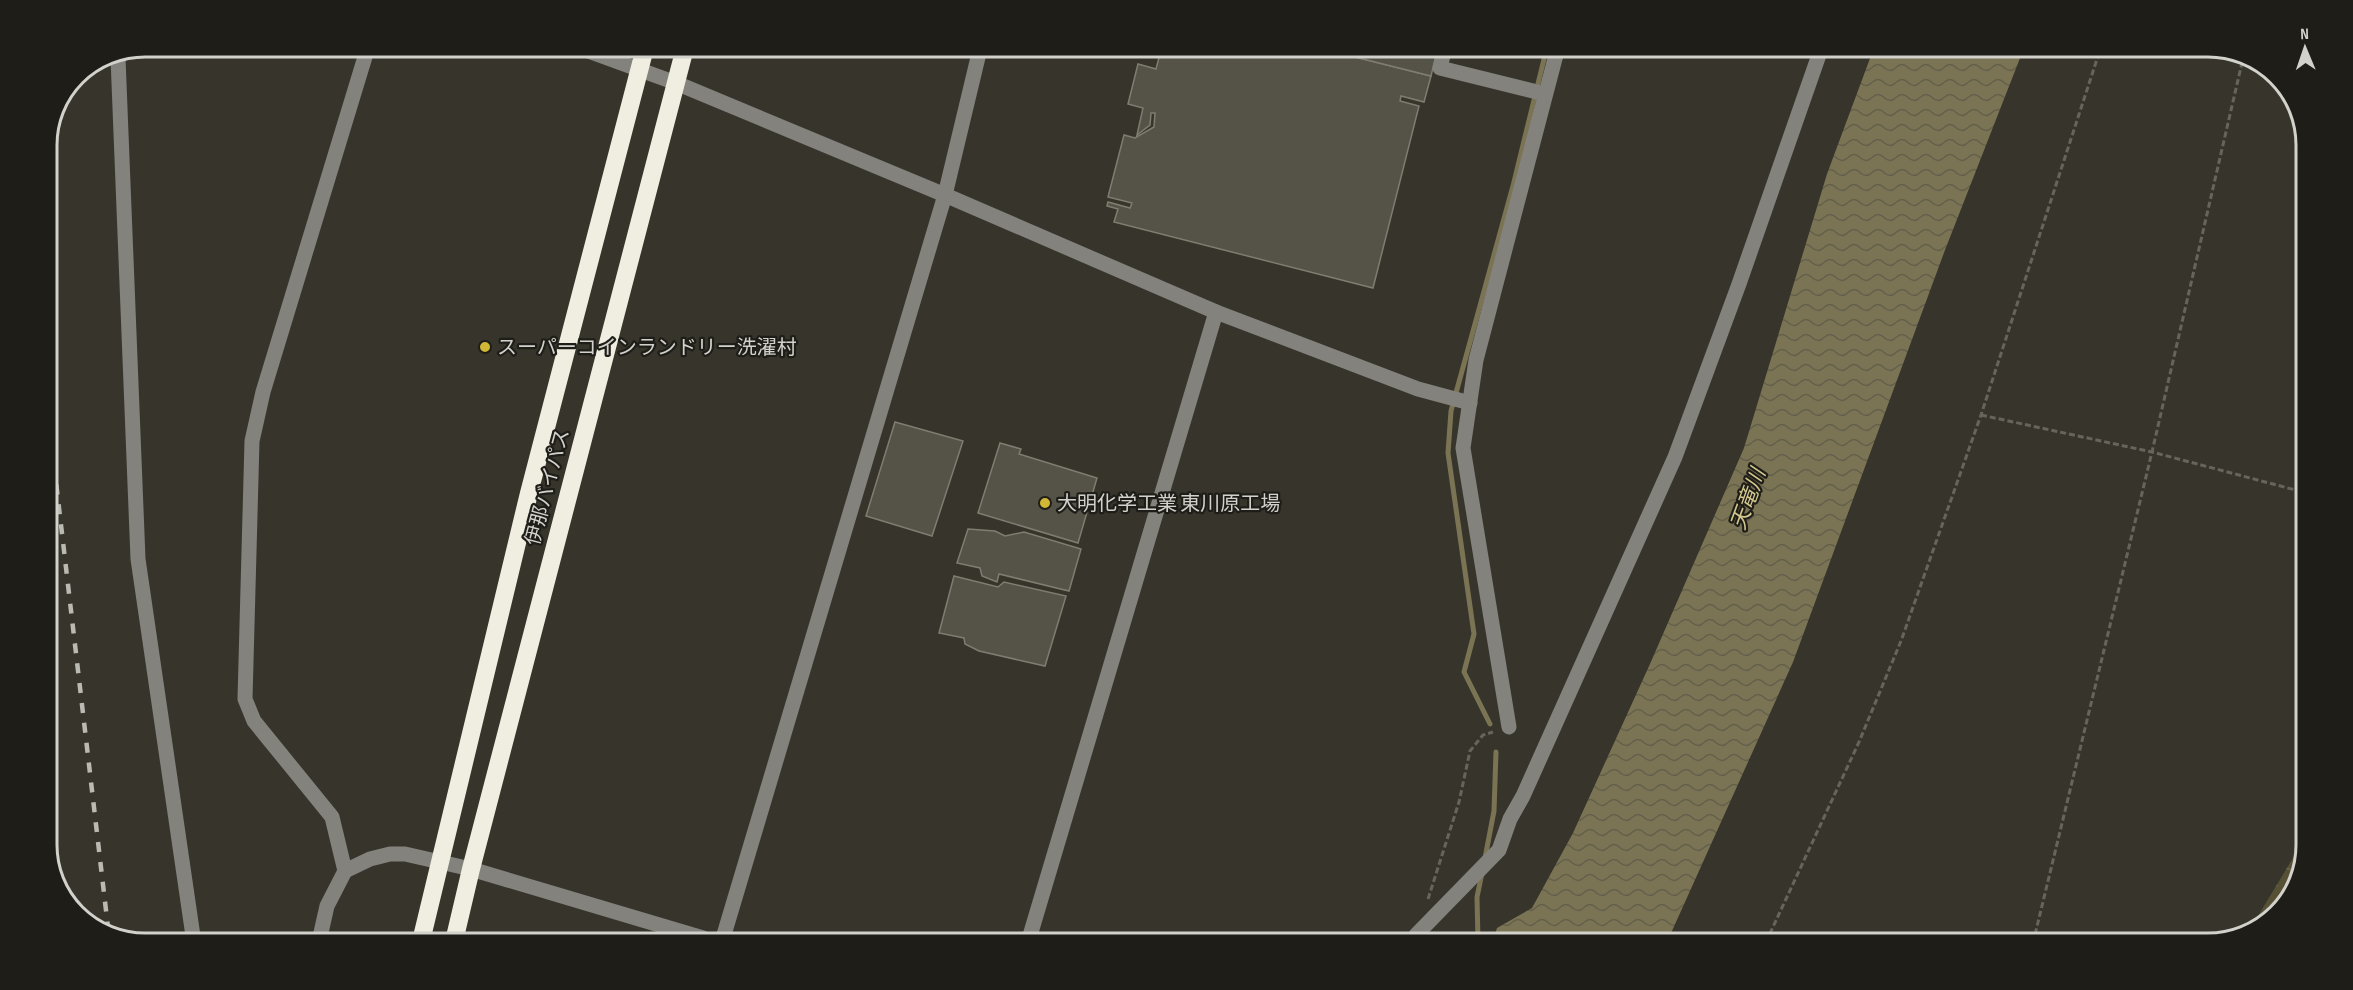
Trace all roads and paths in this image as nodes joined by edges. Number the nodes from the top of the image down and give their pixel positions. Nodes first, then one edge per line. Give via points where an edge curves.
1 (365, 57) edge
2 (605, 57) edge
3 (642, 57) edge
4 (683, 57) edge
5 (978, 57) edge
6 (1443, 57) edge
7 (1555, 57) edge
8 (1818, 57) edge
9 (2098, 57) edge
10 (118, 62) edge
11 (2242, 64) edge
12 (639, 69) junction
13 (676, 83) junction
14 (1544, 94) junction
15 (945, 195) junction
16 (1216, 312) junction
17 (1468, 402) junction
18 (1981, 415) junction
19 (2152, 453) junction
20 (2296, 490) edge
21 (1509, 727) joint
22 (441, 861) junction
23 (471, 869) junction
24 (345, 871) junction
25 (1427, 902) dead end
26 (193, 933) edge
27 (321, 933) edge
28 (423, 933) edge
29 (456, 933) edge
30 (686, 933) edge
31 (724, 933) edge
32 (1031, 933) edge
33 (1420, 933) edge
34 (1770, 933) edge
35 (2035, 933) edge

1 - 24 street via 263,392 252,441 248,573 245,699 254,721 332,817
2 - 12 street
3 - 12 highway, 伊那バイパス
4 - 13 highway, 伊那バイパス
5 - 15 street
6 - 14 street via 1440,68
7 - 14 street
8 - 33 street via 1675,457 1499,850
9 - 18 path
10 - 26 street via 138,559
11 - 19 path
12 - 13 street
12 - 22 highway, 伊那バイパス via 529,493
13 - 15 street
13 - 23 highway, 伊那バイパス
14 - 17 street
15 - 16 street
15 - 31 street
16 - 17 street via 1418,389
16 - 32 street
17 - 21 street via 1463,448
18 - 19 path
18 - 34 path via 1901,641
19 - 20 path
19 - 35 path
21 - 25 path via 1483,735 1470,751 1459,802
22 - 23 street
22 - 24 street via 390,854
22 - 28 highway, 伊那バイパス
23 - 29 highway, 伊那バイパス
23 - 30 street
24 - 27 street via 327,906

